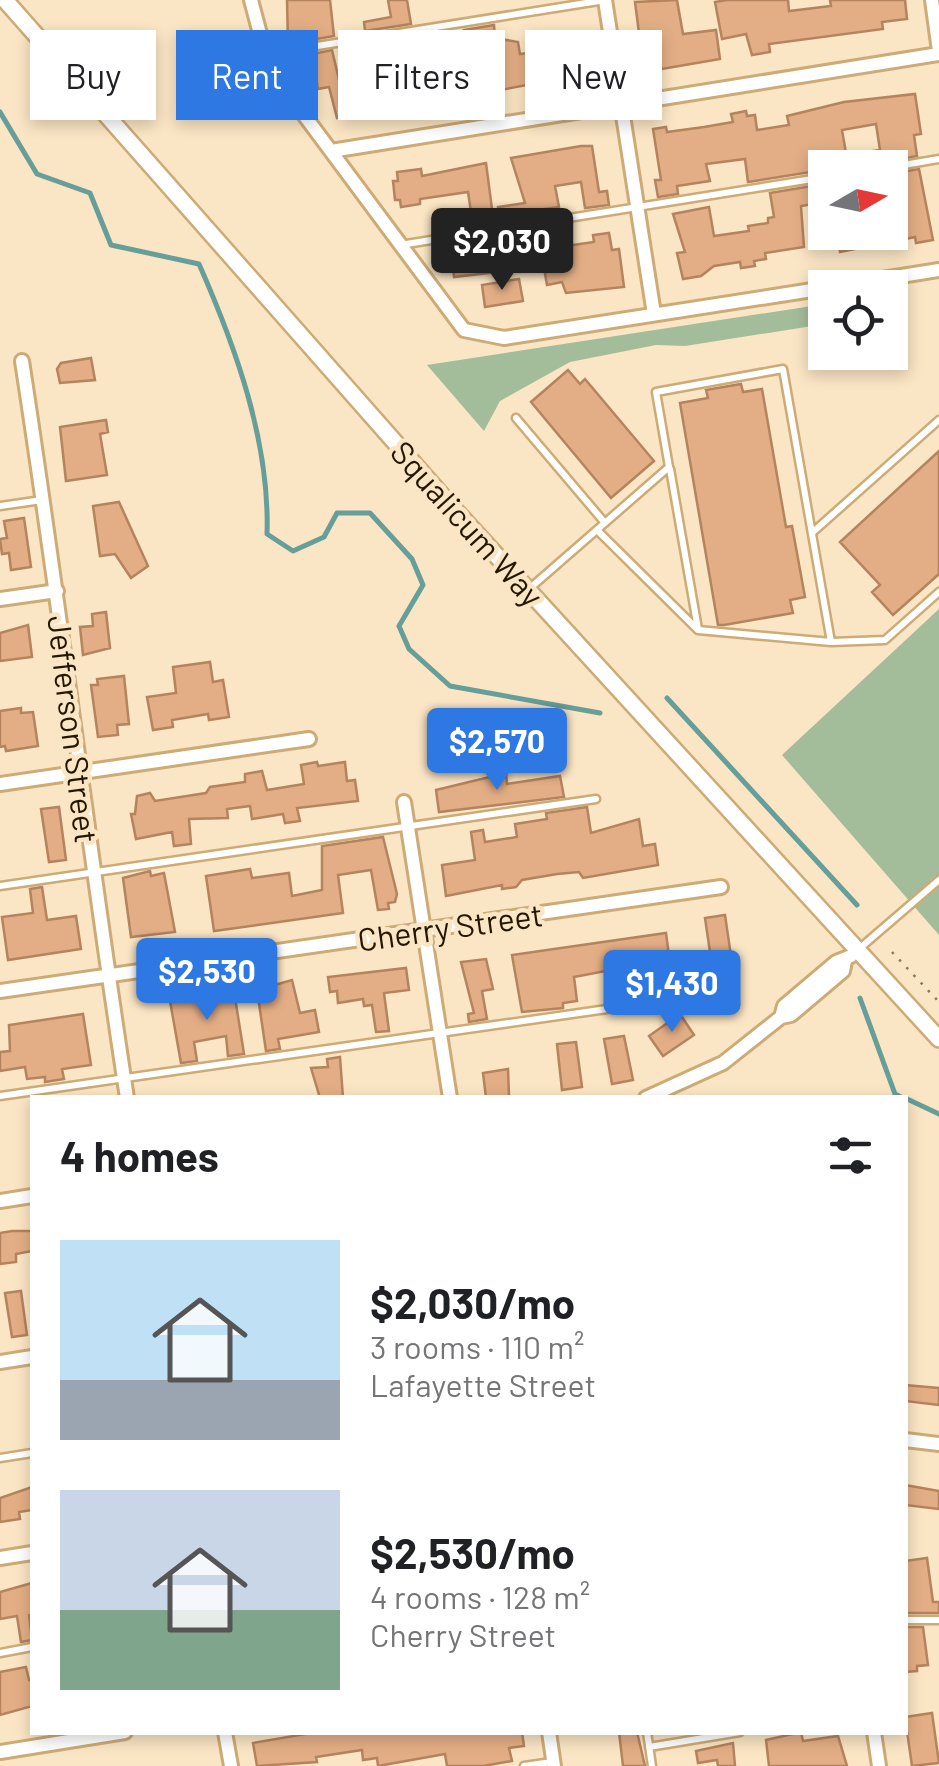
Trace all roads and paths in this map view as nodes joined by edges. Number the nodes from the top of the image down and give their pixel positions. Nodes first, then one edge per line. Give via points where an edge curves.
1 (5, 0) edge
2 (251, 0) edge
3 (605, 0) edge
4 (932, 0) edge
5 (260, 30) edge
6 (610, 30) edge
7 (318, 46) edge
8 (939, 52) edge
9 (662, 97) edge
10 (308, 120) edge
11 (525, 120) edge
12 (623, 120) edge
13 (331, 151) junction
14 (939, 159) edge
15 (908, 164) edge
16 (808, 181) edge
17 (637, 208) junction
18 (398, 245) junction
19 (939, 270) edge
20 (908, 275) edge
21 (808, 291) edge
22 (654, 314) junction
23 (22, 361) dead end
24 (516, 418) dead end
25 (939, 420) edge
26 (669, 468) junction
27 (43, 500) junction
28 (0, 506) edge
29 (605, 523) junction
30 (597, 530) junction
31 (812, 533) junction
32 (528, 590) junction
33 (57, 591) junction
34 (939, 592) edge
35 (0, 599) edge
36 (698, 630) junction
37 (831, 642) junction
38 (309, 739) dead end
39 (77, 773) junction
40 (0, 784) edge
41 (596, 799) dead end
42 (404, 802) dead end
43 (408, 826) junction
44 (92, 872) junction
45 (939, 880) edge
46 (0, 886) edge
47 (721, 888) dead end
48 (424, 930) junction
49 (860, 948) junction
50 (892, 952) dead end
51 (108, 976) junction
52 (0, 991) edge
53 (939, 1002) edge
54 (607, 1009) dead end
55 (440, 1033) junction
56 (939, 1039) edge
57 (124, 1078) junction
58 (127, 1095) edge
59 (450, 1095) edge
60 (653, 1095) edge
61 (0, 1096) edge
62 (30, 1196) edge
63 (0, 1200) edge
64 (30, 1357) edge
65 (0, 1362) edge
66 (908, 1440) edge
67 (939, 1444) edge
68 (30, 1454) edge
69 (0, 1458) edge
70 (30, 1552) edge
71 (0, 1558) edge
72 (908, 1620) edge
73 (939, 1620) edge
74 (30, 1648) edge
75 (0, 1652) edge
76 (106, 1735) edge
77 (226, 1735) edge
78 (549, 1735) edge
79 (647, 1735) edge
80 (722, 1735) edge
81 (874, 1735) edge
82 (649, 1747) junction
83 (0, 1752) edge
84 (554, 1764) edge
85 (231, 1766) edge
86 (524, 1766) edge
87 (652, 1766) edge
88 (879, 1766) edge

1 - 32 street, Squalicum Way
2 - 5 street
3 - 6 street
3 - 7 lane
4 - 8 street
8 - 9 street
10 - 13 street
11 - 13 street
12 - 17 street
13 - 18 street
14 - 15 lane
16 - 17 lane
17 - 18 lane
17 - 22 street
18 - 22 street via 464,330 482,336
19 - 20 street
21 - 22 street
23 - 27 street, Jefferson Street
24 - 29 lane
25 - 31 lane
26 - 29 lane
26 - 31 lane via 656,392 784,368
26 - 36 lane
27 - 28 lane
27 - 33 street, Jefferson Street
29 - 30 lane
30 - 32 lane
30 - 36 lane
31 - 37 lane
32 - 49 street, Squalicum Way
33 - 35 street
33 - 39 street, Jefferson Street
34 - 37 lane via 885,640
36 - 37 lane
38 - 39 street
39 - 40 street
39 - 44 street, Jefferson Street
41 - 43 lane
42 - 43 street
43 - 44 lane
43 - 48 street
44 - 46 lane
44 - 51 street, Jefferson Street
45 - 49 lane
47 - 48 street, Cherry Street
48 - 51 street, Cherry Street
48 - 55 street
49 - 56 street, Squalicum Way
49 - 60 street via 723,1063
50 - 53 path
51 - 52 street, Cherry Street
51 - 57 street, Jefferson Street
54 - 55 lane
55 - 57 lane
55 - 59 street
57 - 58 street, Jefferson Street
57 - 61 lane
62 - 63 street
64 - 65 street
66 - 67 street
68 - 69 lane
70 - 71 street
72 - 73 lane
74 - 75 lane
76 - 83 street
77 - 85 street
78 - 84 street
79 - 82 lane
80 - 82 lane
81 - 88 street
82 - 87 lane
84 - 86 lane

